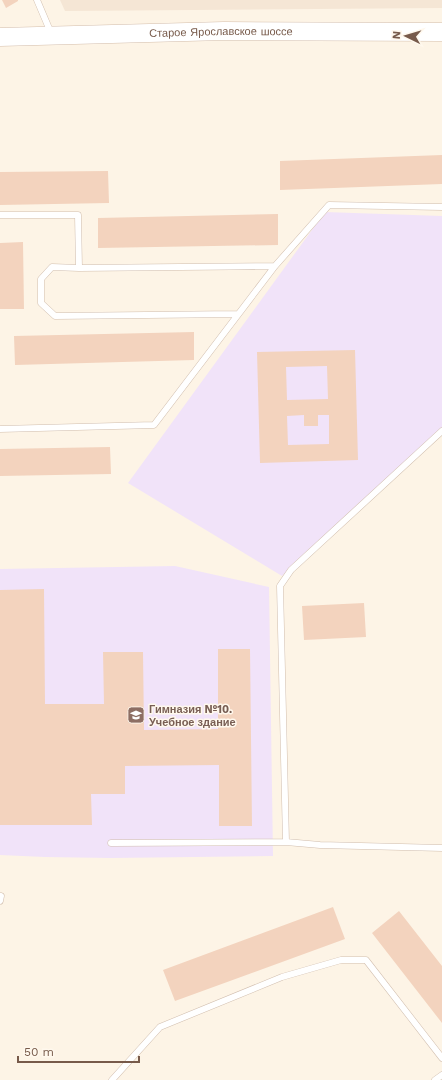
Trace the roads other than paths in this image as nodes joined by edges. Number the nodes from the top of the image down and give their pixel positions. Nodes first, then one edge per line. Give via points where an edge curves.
1 (37, 0) edge
2 (442, 32) edge
3 (52, 35) junction
4 (0, 37) edge
5 (442, 207) edge
6 (0, 215) edge
7 (275, 266) junction
8 (78, 268) junction
9 (238, 314) junction
10 (0, 428) edge
11 (442, 431) edge
12 (286, 842) junction
13 (111, 843) dead end
14 (442, 848) edge
15 (0, 896) edge
16 (0, 900) edge
17 (442, 1058) edge
18 (442, 1075) edge
19 (112, 1080) edge
20 (435, 1080) edge

1 - 3 lane
2 - 3 main road, Старое Ярославское шоссе via 224,31
3 - 4 main road, Старое Ярославское шоссе
5 - 7 lane via 329,205
6 - 8 lane via 78,215
7 - 8 lane
7 - 9 lane
8 - 9 lane via 52,268 40,279 41,303 55,316
9 - 10 lane via 154,425
11 - 12 lane via 291,570 280,586
12 - 13 lane
12 - 14 lane
15 - 16 lane
17 - 19 lane via 366,960 341,960 282,977 160,1027
18 - 20 lane

